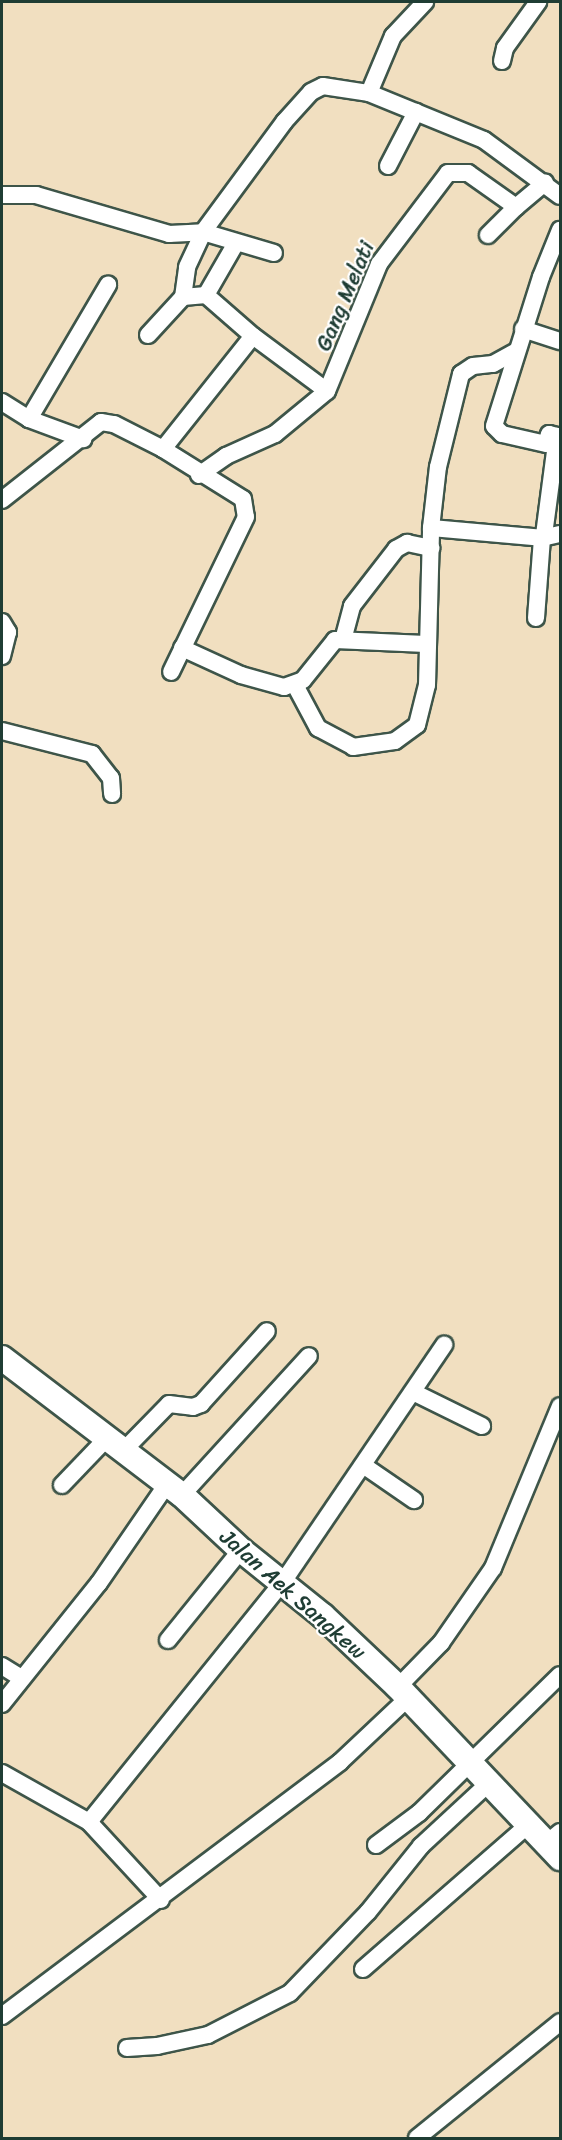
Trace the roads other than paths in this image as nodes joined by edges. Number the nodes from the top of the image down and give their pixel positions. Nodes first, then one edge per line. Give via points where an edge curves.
1 (425, 2) edge
2 (538, 2) edge
3 (502, 61) dead end
4 (369, 93) junction
5 (416, 112) junction
6 (388, 166) dead end
7 (544, 183) junction
8 (2, 195) edge
9 (561, 196) edge
10 (516, 207) junction
11 (561, 230) edge
12 (203, 232) junction
13 (488, 235) dead end
14 (236, 243) junction
15 (274, 253) dead end
16 (108, 285) dead end
17 (206, 295) junction
18 (183, 297) junction
19 (523, 329) junction
20 (148, 334) dead end
21 (253, 336) junction
22 (561, 341) edge
23 (516, 351) junction
24 (327, 391) junction
25 (2, 402) edge
26 (29, 419) junction
27 (559, 430) edge
28 (83, 439) junction
29 (163, 450) junction
30 (558, 458) edge
31 (199, 475) junction
32 (2, 500) edge
33 (431, 528) junction
34 (549, 536) edge
35 (431, 548) junction
36 (536, 618) dead end
37 (2, 622) edge
38 (343, 639) junction
39 (426, 644) junction
40 (182, 648) junction
41 (2, 656) edge
42 (171, 672) dead end
43 (295, 685) junction
44 (2, 731) edge
45 (112, 794) dead end
46 (267, 1331) dead end
47 (444, 1345) dead end
48 (309, 1356) dead end
49 (3, 1362) edge
50 (413, 1392) junction
51 (561, 1406) edge
52 (482, 1426) dead end
53 (556, 1432) edge
54 (116, 1444) junction
55 (363, 1465) junction
56 (62, 1485) dead end
57 (175, 1489) junction
58 (414, 1500) dead end
59 (241, 1550) junction
60 (283, 1582) junction
61 (168, 1640) dead end
62 (2, 1666) edge
63 (561, 1675) edge
64 (21, 1678) junction
65 (403, 1692) junction
66 (2, 1704) edge
67 (470, 1761) junction
68 (2, 1773) edge
69 (490, 1782) junction
70 (419, 1813) junction
71 (89, 1822) junction
72 (528, 1825) junction
73 (556, 1844) edge
74 (376, 1845) dead end
75 (422, 1846) junction
76 (161, 1900) junction
77 (363, 1969) dead end
78 (2, 2016) edge
79 (561, 2022) edge
80 (127, 2048) dead end
81 (417, 2139) edge

1 - 4 street via 393,36
2 - 3 street via 505,48
4 - 5 street
4 - 12 street via 334,86 311,92
5 - 6 street
5 - 7 street via 484,140
7 - 9 street
7 - 10 street
8 - 12 street via 36,195 169,234
10 - 13 street
10 - 24 street, Gang Melati via 468,173 448,173 379,264
11 - 19 street
12 - 14 street
12 - 18 street via 187,267
14 - 15 street
14 - 17 street
16 - 26 street
17 - 18 street
17 - 21 street
18 - 20 street
19 - 22 street
19 - 23 street
21 - 24 street
21 - 29 street
23 - 27 street via 494,426 502,434 546,444 549,434
23 - 33 street via 493,364 473,366 460,374 438,467
24 - 31 street via 275,434 226,456
25 - 26 street
26 - 28 street
27 - 30 street
28 - 29 street via 100,422 114,424
28 - 32 street
29 - 31 street
30 - 34 street
31 - 40 street via 243,499 246,517
33 - 34 street
33 - 35 street
34 - 36 street
35 - 38 street via 407,543 396,549 352,606
35 - 39 street
37 - 41 street via 8,632
38 - 39 street
38 - 43 street via 335,640
39 - 43 street via 429,660 422,711 417,725 395,741 352,747 338,742 318,728
40 - 42 street
40 - 43 street via 261,682
44 - 45 street via 92,754 111,778
46 - 54 street via 201,1404 170,1404
47 - 50 street
48 - 57 street
49 - 54 street, Jalan Aek Sangkew
50 - 52 street
50 - 55 street
51 - 53 street
53 - 65 street via 493,1568
54 - 56 street
54 - 57 street, Jalan Aek Sangkew
55 - 58 street
55 - 60 street
57 - 59 street, Jalan Aek Sangkew
57 - 64 street
59 - 60 street, Jalan Aek Sangkew
59 - 61 street
60 - 65 street, Jalan Aek Sangkew
60 - 71 street
62 - 64 street
63 - 67 street
64 - 66 street
65 - 67 street, Jalan Aek Sangkew
65 - 76 street via 340,1762
67 - 69 street, Jalan Aek Sangkew
67 - 70 street
68 - 71 street
69 - 72 street, Jalan Aek Sangkew
69 - 75 street
70 - 74 street
70 - 75 street
71 - 76 street
72 - 73 street, Jalan Aek Sangkew
72 - 77 street
75 - 80 street via 368,1912 290,1994 208,2035
76 - 78 street
79 - 81 street

